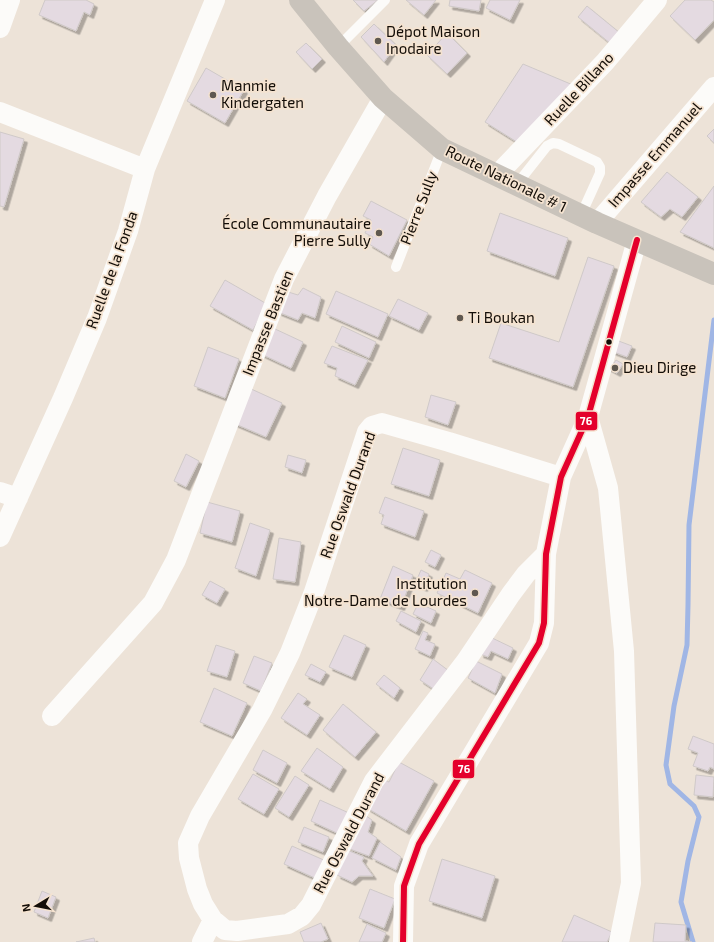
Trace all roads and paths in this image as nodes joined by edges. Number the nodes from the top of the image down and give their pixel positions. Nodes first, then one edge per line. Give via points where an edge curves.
1 (10, 0) edge
2 (215, 0) edge
3 (300, 0) edge
4 (385, 0) edge
5 (657, 0) edge
6 (0, 28) edge
7 (338, 47) junction
8 (714, 87) edge
9 (383, 98) junction
10 (0, 112) edge
11 (442, 149) junction
12 (145, 169) junction
13 (498, 174) junction
14 (517, 184) junction
15 (589, 219) junction
16 (637, 240) junction
17 (396, 267) dead end
18 (714, 274) edge
19 (588, 417) junction
20 (561, 477) junction
21 (9, 495) edge
22 (0, 537) edge
23 (546, 554) junction
24 (52, 716) dead end
25 (219, 925) junction
26 (202, 942) edge
27 (403, 942) edge
28 (619, 942) edge

1 - 6 street
2 - 12 street, Ruelle de la Fonda
3 - 7 main road, Route Nationale # 1
4 - 7 lane
5 - 13 street, Ruelle Billano via 605,62
7 - 9 main road, Route Nationale # 1
8 - 15 street, Impasse Emmanuel
9 - 11 main road, Route Nationale # 1
9 - 24 street, Impasse Bastien via 327,196 284,279 176,560 153,603
10 - 12 street
11 - 13 main road, Route Nationale # 1
11 - 17 lane, Pierre Sully
12 - 21 street, Ruelle de la Fonda via 128,231 97,318
13 - 14 main road, Route Nationale # 1
14 - 15 main road, Route Nationale # 1
14 - 15 lane via 547,146 553,144 559,144 597,162 600,173
15 - 16 main road, Route Nationale # 1
16 - 18 main road, Route Nationale # 1
16 - 19 street
19 - 20 street
19 - 28 street via 608,488 624,651 631,883
20 - 23 street
20 - 25 street, Rue Oswald Durand via 382,424 372,426 367,432 314,592 290,652 262,710 200,816 188,843 189,858 203,904
21 - 22 street, Ruelle de la Fonda
23 - 25 street, Rue Oswald Durand via 526,574 466,661 374,781 311,905 302,916 288,924 237,931
23 - 27 street via 544,623 539,643 419,844 404,886
25 - 26 street

